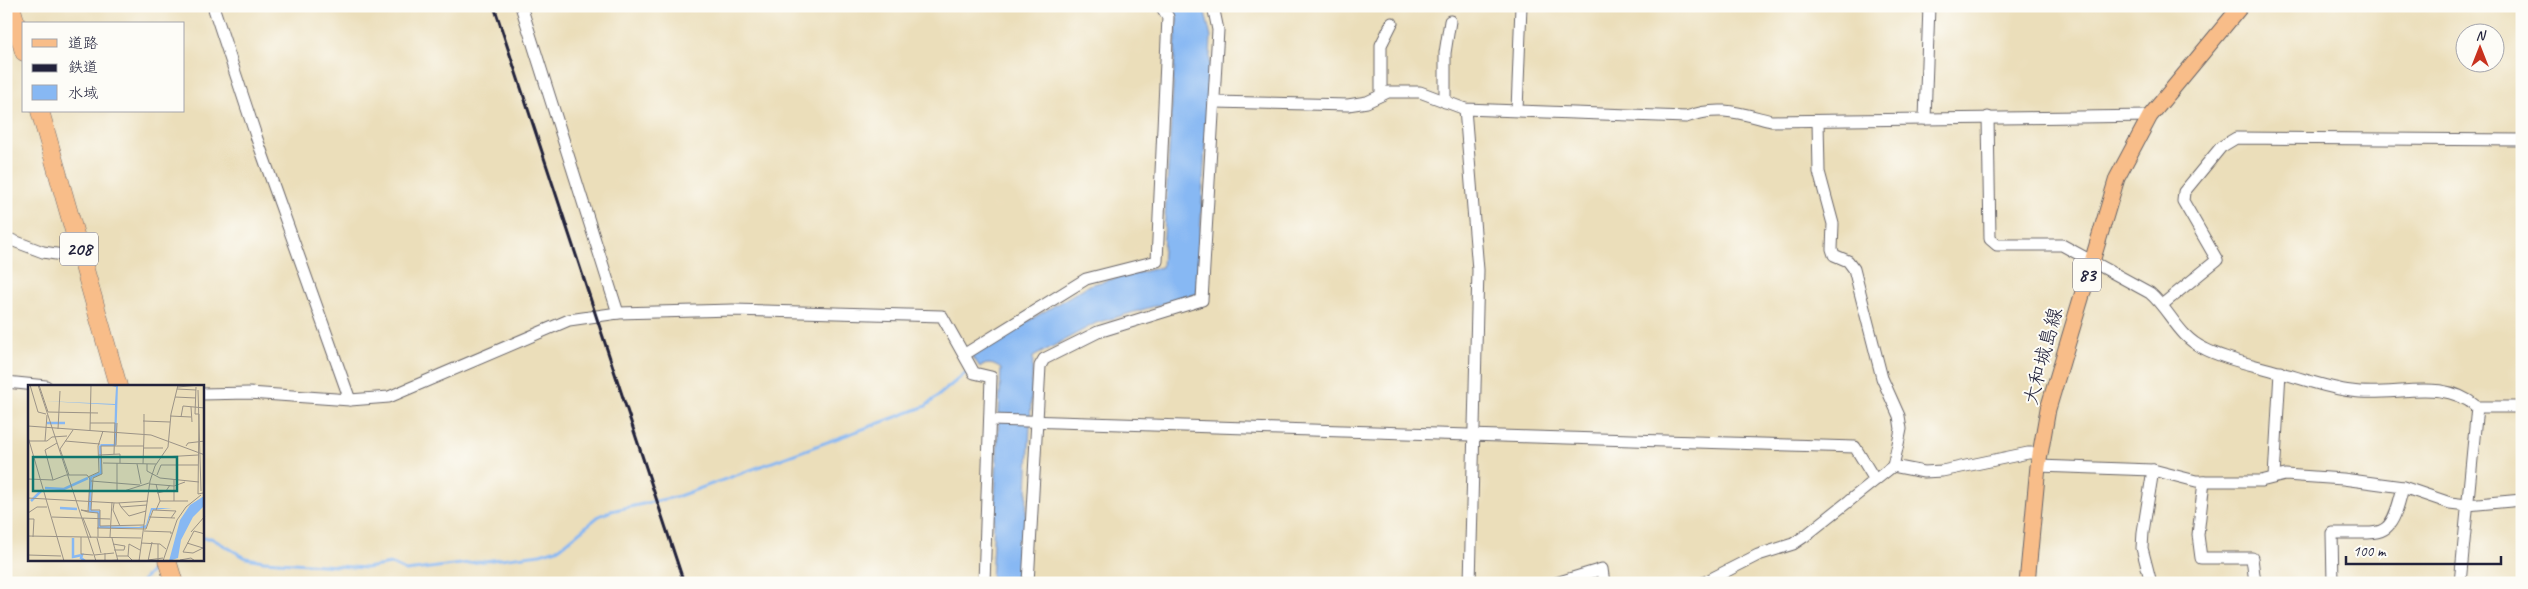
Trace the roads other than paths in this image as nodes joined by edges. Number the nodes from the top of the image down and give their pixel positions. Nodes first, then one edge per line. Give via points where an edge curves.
1 (11, 6) edge
2 (213, 6) edge
3 (521, 6) edge
4 (1161, 6) edge
5 (1213, 6) edge
6 (1521, 6) edge
7 (1928, 6) edge
8 (2241, 6) edge
9 (1450, 21) dead end
10 (1392, 23) dead end
11 (22, 45) edge
12 (1381, 95) junction
13 (1215, 102) junction
14 (1445, 102) junction
15 (1466, 109) junction
16 (1517, 110) junction
17 (40, 112) edge
18 (2150, 116) junction
19 (1988, 117) junction
20 (1925, 119) junction
21 (1818, 121) junction
22 (2522, 140) edge
23 (6, 238) edge
24 (82, 258) junction
25 (2091, 259) junction
26 (2163, 304) junction
27 (618, 313) junction
28 (965, 354) junction
29 (2280, 372) junction
30 (6, 382) edge
31 (36, 385) edge
32 (118, 385) edge
33 (204, 394) edge
34 (350, 400) junction
35 (2476, 407) junction
36 (2522, 407) edge
37 (991, 420) junction
38 (1036, 422) junction
39 (1474, 436) junction
40 (2040, 460) junction
41 (1893, 466) junction
42 (2153, 470) junction
43 (2274, 477) junction
44 (1875, 480) junction
45 (2204, 481) junction
46 (2403, 487) junction
47 (2522, 500) edge
48 (2467, 505) junction
49 (1570, 581) edge
50 (984, 583) edge
51 (1028, 583) edge
52 (1470, 583) edge
53 (1556, 583) edge
54 (1604, 583) edge
55 (1703, 583) edge
56 (2027, 583) edge
57 (2151, 583) edge
58 (2255, 583) edge
59 (2333, 583) edge
60 (2460, 583) edge

1 - 11 highway
2 - 34 street
3 - 27 street
4 - 28 street via 1168,17 1158,260 1086,279
5 - 13 street via 1218,30
6 - 16 street
7 - 20 street
8 - 18 main road, 大和城島線 / 83
9 - 14 street via 1445,53
10 - 12 street via 1381,45
12 - 13 street via 1367,102 1348,105
12 - 14 street via 1420,92
13 - 38 street via 1202,300 1098,332 1044,360 1040,366
14 - 15 street
15 - 16 street
15 - 39 street via 1478,270
16 - 21 street via 1686,117 1702,111 1726,110 1770,121
17 - 24 highway, 208
18 - 19 street
18 - 25 main road, 大和城島線 / 83 via 2117,178
19 - 20 street
19 - 25 street via 1990,239 1997,245 2062,245
20 - 21 street
21 - 41 street via 1820,172 1833,224 1832,249 1854,269 1882,378 1899,416 1900,429
22 - 26 street via 2236,138 2221,147 2184,192 2183,200 2217,260
23 - 24 street via 44,252
24 - 32 highway, 208
25 - 26 street
25 - 40 main road, 大和城島線 / 83 via 2048,409
26 - 29 street via 2171,321 2203,349
27 - 28 street via 714,310 942,316
27 - 34 street via 569,320 389,397
28 - 37 street via 974,373 991,377
29 - 35 street via 2352,392 2427,389 2453,393 2466,397
29 - 43 street
30 - 31 street
33 - 34 street via 249,393
35 - 36 street
35 - 48 street
37 - 38 street
37 - 50 street
38 - 39 street
38 - 51 street
39 - 44 street via 1855,447
39 - 52 street
40 - 41 street via 2028,453 1942,471 1924,472
40 - 42 street
40 - 56 main road, 大和城島線 / 83
41 - 44 street
42 - 45 street
42 - 57 street via 2142,540
43 - 45 street via 2261,481
43 - 46 street via 2343,479
44 - 55 street via 1793,544 1758,555
45 - 58 street via 2198,535 2201,558 2252,558
46 - 48 street via 2450,503
46 - 59 street via 2397,513 2383,532 2332,533
47 - 48 street
48 - 60 street
49 - 53 street
49 - 54 street via 1602,568

